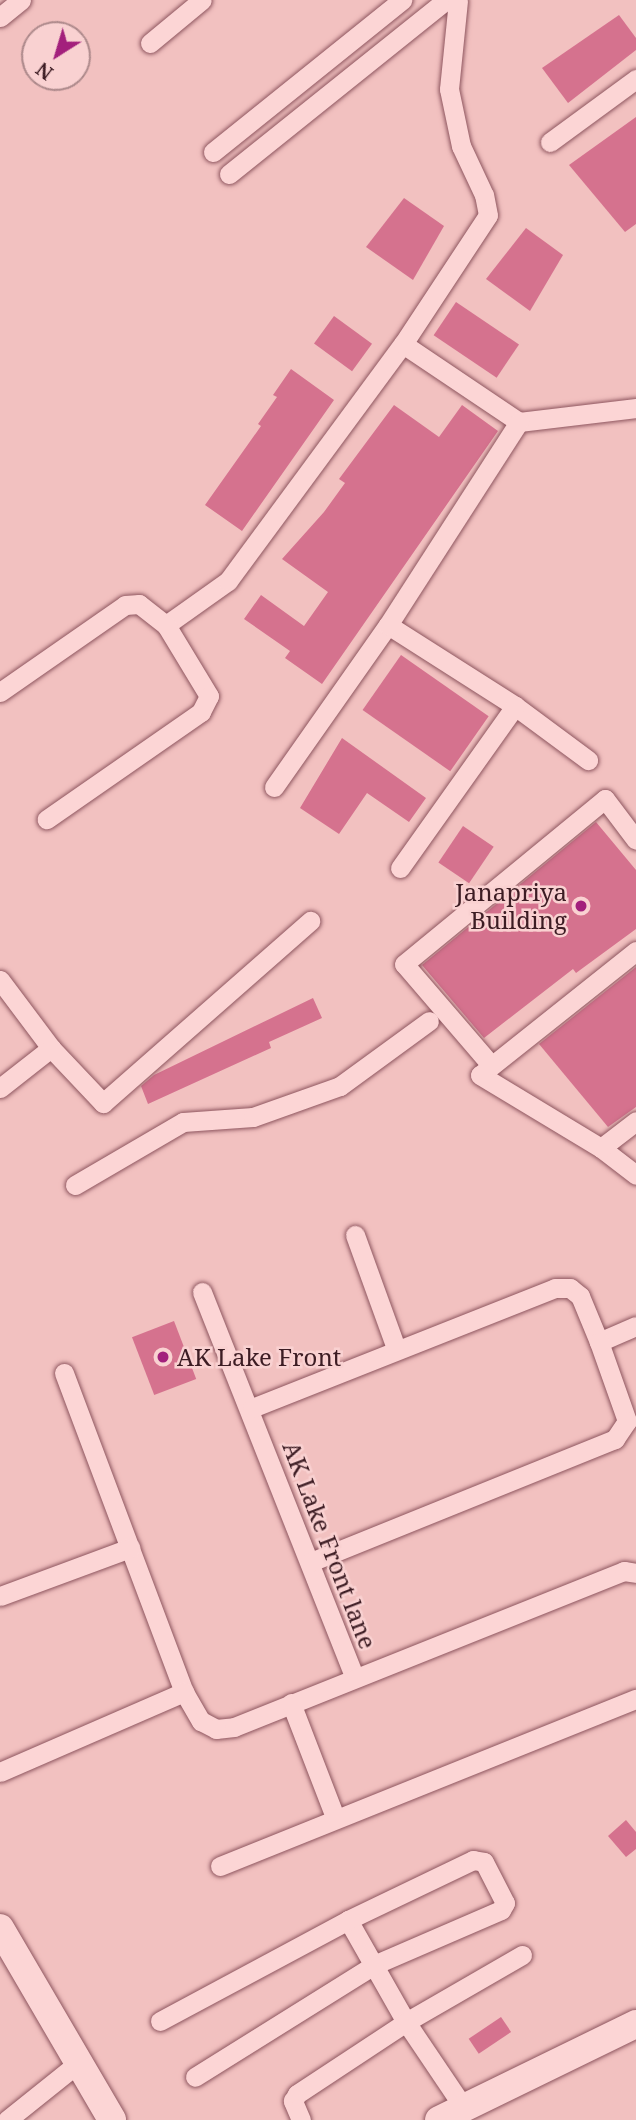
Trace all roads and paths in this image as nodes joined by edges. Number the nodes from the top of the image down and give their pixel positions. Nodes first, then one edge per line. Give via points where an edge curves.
1 (21, 0) edge
2 (202, 0) edge
3 (402, 0) edge
4 (446, 0) edge
5 (458, 0) edge
6 (0, 18) edge
7 (150, 43) dead end
8 (636, 79) edge
9 (269, 107) junction
10 (286, 129) junction
11 (550, 142) dead end
12 (214, 152) dead end
13 (229, 174) dead end
14 (403, 344) junction
15 (629, 410) edge
16 (519, 422) junction
17 (166, 625) junction
18 (388, 625) junction
19 (0, 692) edge
20 (515, 706) junction
21 (588, 760) dead end
22 (274, 787) dead end
23 (47, 819) dead end
24 (636, 840) edge
25 (400, 868) dead end
26 (310, 920) dead end
27 (636, 951) edge
28 (0, 980) edge
29 (429, 1021) dead end
30 (51, 1048) junction
31 (491, 1066) junction
32 (0, 1088) edge
33 (636, 1121) edge
34 (601, 1148) junction
35 (636, 1175) edge
36 (75, 1185) dead end
37 (355, 1235) dead end
38 (202, 1292) dead end
39 (636, 1326) edge
40 (598, 1342) junction
41 (396, 1348) junction
42 (64, 1373) dead end
43 (252, 1408) junction
44 (130, 1548) junction
45 (310, 1562) junction
46 (636, 1573) edge
47 (0, 1596) edge
48 (355, 1678) junction
49 (184, 1692) junction
50 (636, 1699) edge
51 (291, 1703) junction
52 (0, 1772) edge
53 (335, 1818) junction
54 (220, 1866) dead end
55 (348, 1920) junction
56 (1, 1932) edge
57 (522, 1955) dead end
58 (374, 1965) junction
59 (160, 2021) dead end
60 (406, 2022) junction
61 (636, 2024) edge
62 (76, 2064) junction
63 (195, 2077) dead end
64 (452, 2114) edge
65 (7, 2120) edge
66 (112, 2120) edge
67 (301, 2120) edge

1 - 6 street
2 - 7 street
3 - 9 street
4 - 10 street
5 - 14 street via 449,89 461,146 484,194 488,215
8 - 11 street
9 - 10 street
9 - 12 street
10 - 13 street
14 - 16 street
14 - 17 street via 228,581
15 - 16 street
16 - 18 street
17 - 19 street via 139,604 125,605
17 - 23 street via 207,690 207,705
18 - 20 street
18 - 22 street
20 - 21 street
20 - 25 street
24 - 31 street via 605,799 404,964
26 - 30 street via 103,1103
27 - 31 street
28 - 30 street
29 - 36 street via 340,1086 253,1117 183,1122
30 - 32 street
31 - 34 street via 480,1074
33 - 34 street
34 - 35 street
37 - 41 street
38 - 43 street, AK Lake Front lane
39 - 40 street
40 - 41 street via 580,1296 570,1288 555,1288
40 - 45 street via 627,1421 615,1439
41 - 43 street
42 - 44 street, AK Lake Front lane
43 - 45 street, AK Lake Front lane
44 - 47 street
44 - 49 street, AK Lake Front lane
45 - 48 street, AK Lake Front lane
46 - 48 street via 624,1571
48 - 51 street, AK Lake Front lane
49 - 51 street, AK Lake Front lane via 201,1721 216,1729 234,1727
49 - 52 street
50 - 53 street
51 - 53 street
53 - 54 street
55 - 58 street
55 - 58 street via 472,1860 484,1862 505,1903 501,1910
55 - 59 street
56 - 62 street
57 - 60 street
58 - 60 street
58 - 63 street
60 - 64 street
60 - 67 street via 297,2094 293,2101
61 - 64 street
62 - 65 street
62 - 66 street

